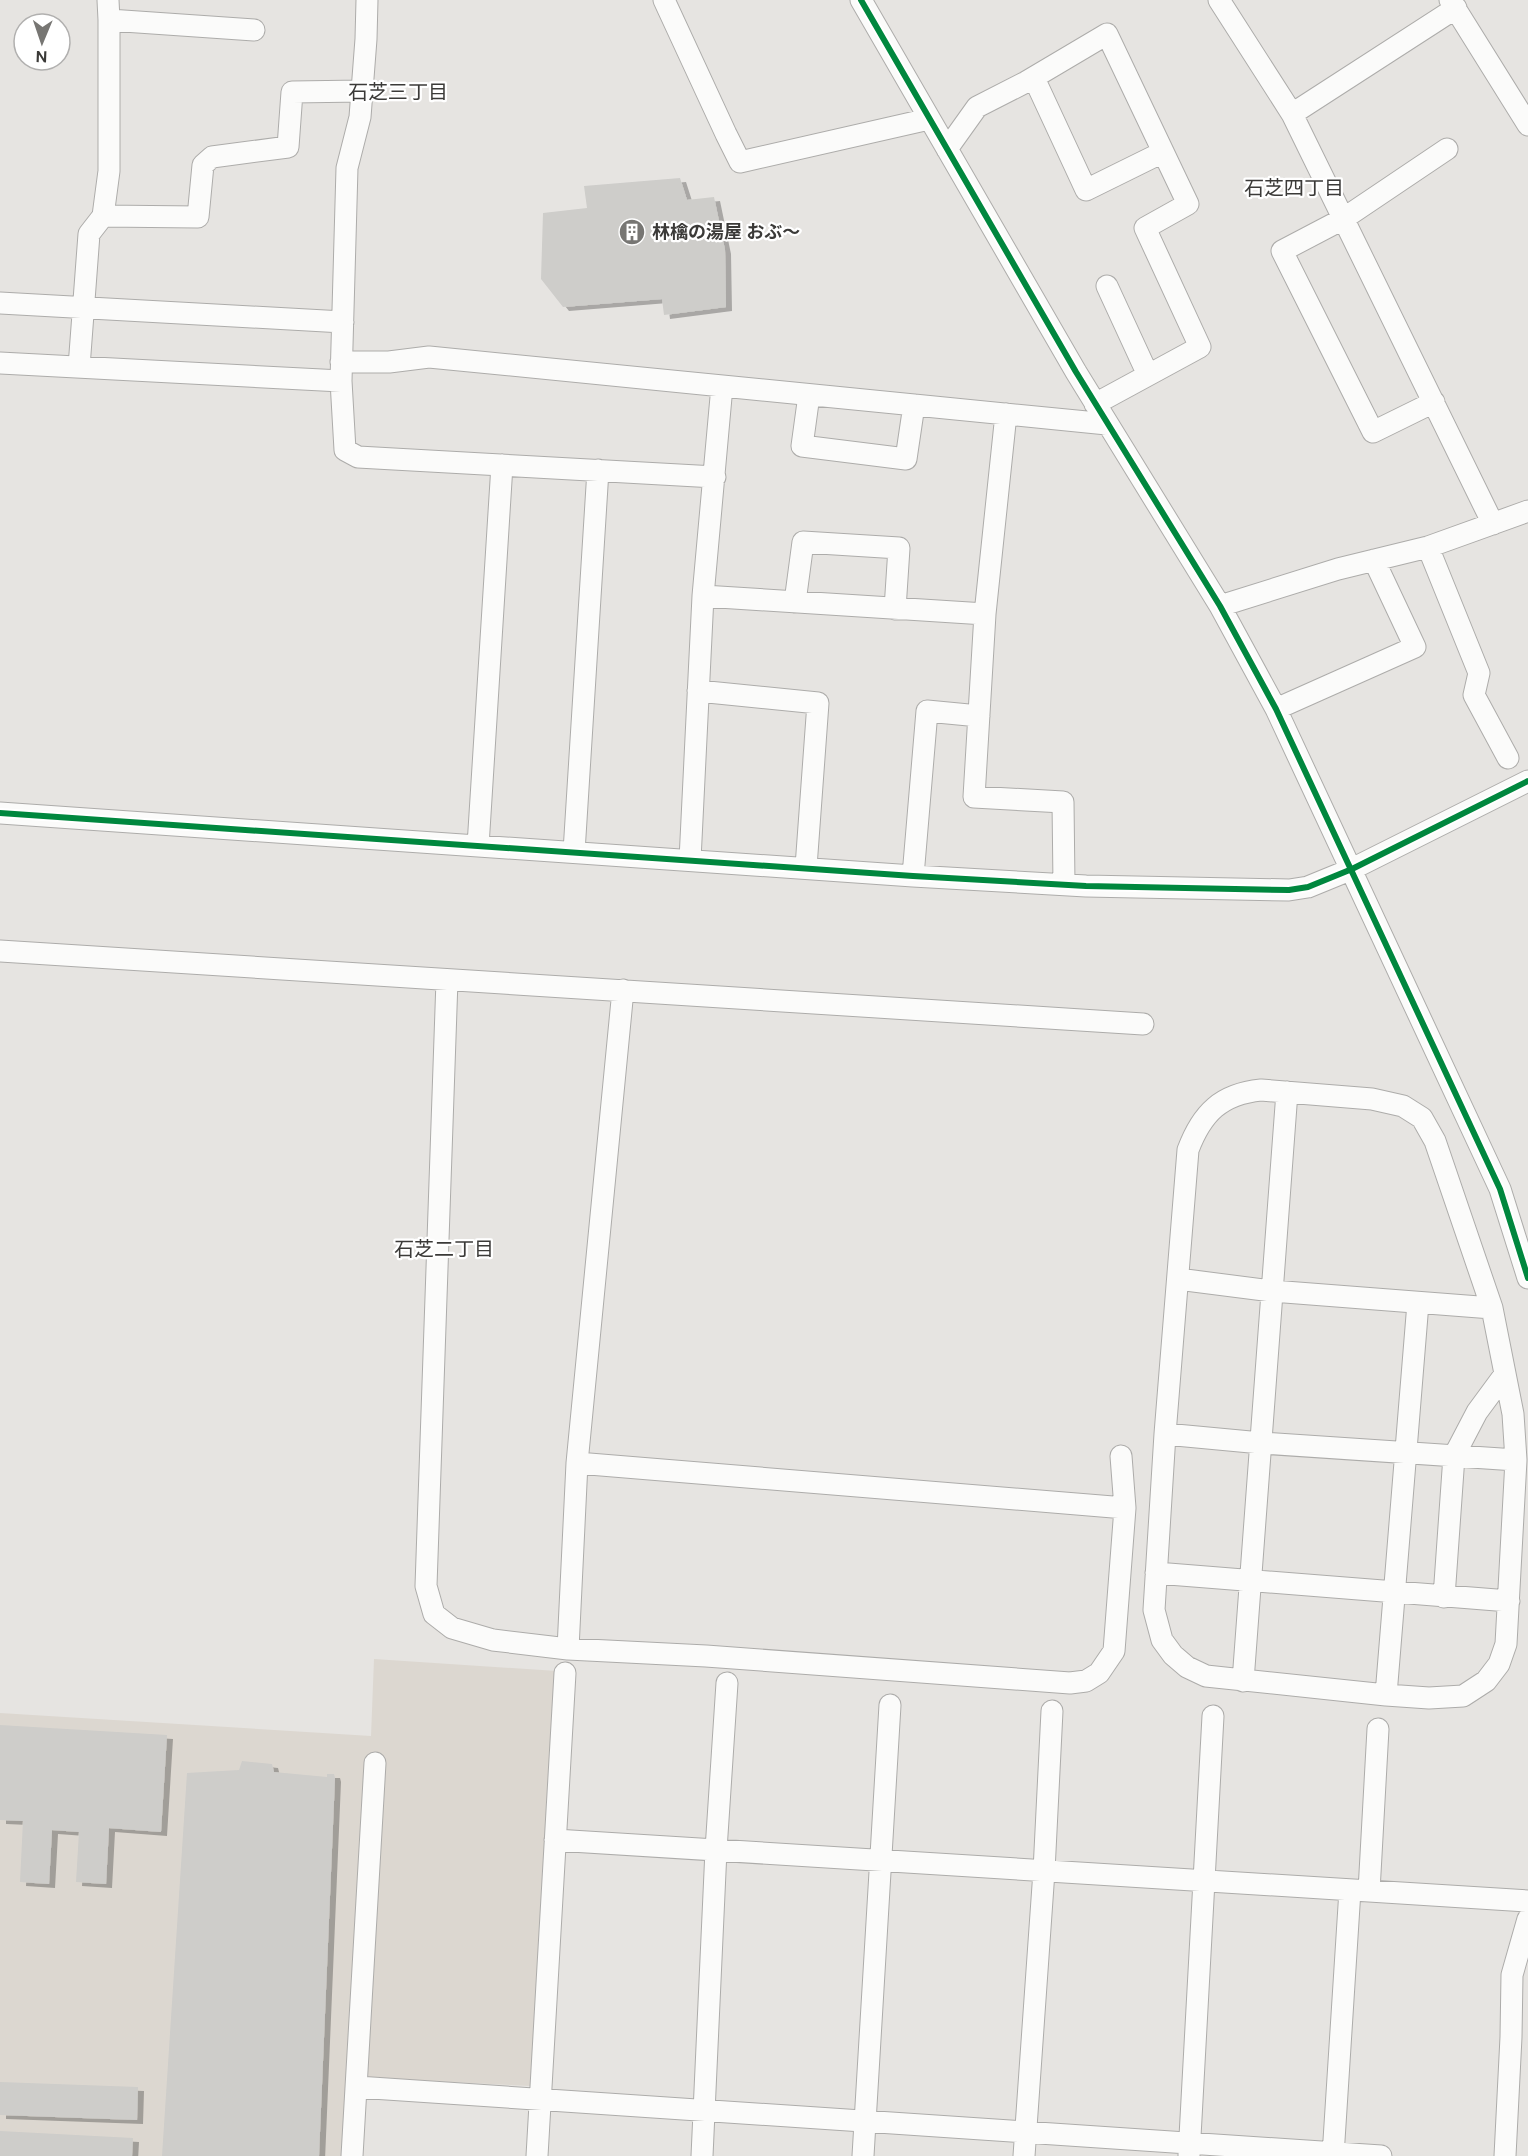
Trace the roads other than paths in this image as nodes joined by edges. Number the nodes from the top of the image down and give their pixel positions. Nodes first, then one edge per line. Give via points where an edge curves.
1 (367, 0) edge
2 (664, 0) edge
3 (861, 0) edge
4 (1219, 0) edge
5 (1453, 4) edge
6 (108, 10) edge
7 (254, 30) dead end
8 (1034, 78) junction
9 (362, 91) junction
10 (1292, 114) junction
11 (929, 119) junction
12 (1528, 124) edge
13 (946, 149) junction
14 (1447, 149) dead end
15 (1163, 152) junction
16 (103, 216) junction
17 (1343, 219) junction
18 (1107, 286) dead end
19 (0, 303) edge
20 (84, 307) junction
21 (343, 322) junction
22 (0, 363) edge
23 (79, 367) junction
24 (341, 371) junction
25 (1148, 375) junction
26 (722, 386) junction
27 (809, 395) junction
28 (1434, 402) junction
29 (1095, 404) junction
30 (914, 405) junction
31 (1006, 414) junction
32 (1107, 424) junction
33 (502, 465) junction
34 (598, 470) junction
35 (715, 477) junction
36 (1528, 511) edge
37 (1493, 524) junction
38 (1428, 547) junction
39 (1374, 561) junction
40 (703, 596) junction
41 (795, 602) junction
42 (1220, 606) junction
43 (895, 609) junction
44 (985, 615) junction
45 (698, 691) junction
46 (1276, 709) junction
47 (979, 716) junction
48 (1508, 758) dead end
49 (1528, 781) edge
50 (0, 813) edge
51 (478, 846) junction
52 (574, 852) junction
53 (690, 860) junction
54 (806, 867) junction
55 (1352, 869) junction
56 (913, 876) junction
57 (1064, 885) junction
58 (0, 951) edge
59 (447, 980) junction
60 (622, 990) junction
61 (1143, 1024) dead end
62 (1287, 1092) junction
63 (1521, 1227) edge
64 (1528, 1278) edge
65 (1178, 1280) junction
66 (1272, 1291) junction
67 (1418, 1303) junction
68 (1492, 1308) junction
69 (1505, 1374) junction
70 (1165, 1434) junction
71 (1261, 1443) junction
72 (1405, 1453) junction
73 (1121, 1456) dead end
74 (1454, 1456) junction
75 (1516, 1460) junction
76 (577, 1463) junction
77 (1125, 1508) junction
78 (1156, 1573) junction
79 (1250, 1581) junction
80 (1394, 1592) junction
81 (1444, 1597) junction
82 (1509, 1601) junction
83 (568, 1649) junction
84 (565, 1673) dead end
85 (1243, 1681) junction
86 (727, 1683) dead end
87 (1386, 1695) junction
88 (890, 1705) dead end
89 (1052, 1711) dead end
90 (1213, 1716) dead end
91 (1378, 1729) dead end
92 (375, 1764) dead end
93 (555, 1840) junction
94 (716, 1850) junction
95 (881, 1860) junction
96 (1044, 1871) junction
97 (1205, 1881) junction
98 (1360, 1891) junction
99 (1528, 1901) edge
100 (1528, 1919) edge
101 (357, 2087) junction
102 (540, 2099) junction
103 (705, 2110) junction
104 (866, 2121) junction
105 (1025, 2132) junction
106 (1190, 2150) edge
107 (1334, 2154) edge
108 (352, 2156) edge
109 (537, 2156) edge
110 (702, 2156) edge
111 (863, 2156) edge
112 (1024, 2156) edge
113 (1381, 2156) edge
114 (1505, 2156) edge

1 - 9 street
2 - 11 street via 740,162
3 - 11 street
4 - 10 street
5 - 10 street
5 - 12 street
6 - 7 street
6 - 16 street via 109,171
8 - 13 street via 977,107
8 - 15 street via 1086,190
8 - 15 street via 1107,34
9 - 16 street via 292,92 288,147 212,157 203,165 198,217
9 - 21 street via 360,117 347,168
10 - 17 street
11 - 13 street
13 - 29 street
14 - 17 street
15 - 25 street via 1188,204 1145,228 1200,347
16 - 20 street via 89,234
17 - 28 street
17 - 28 street via 1282,251 1373,432
18 - 25 street
19 - 20 street
20 - 21 street
20 - 23 street
21 - 24 street
22 - 23 street
23 - 24 street
24 - 26 street via 429,357
24 - 33 street via 345,450 358,457
25 - 29 street
26 - 27 street
26 - 35 street
27 - 30 street
27 - 30 street via 802,446 906,459
28 - 37 street
29 - 32 street
30 - 31 street
31 - 32 street
31 - 44 street
32 - 42 street
33 - 34 street
33 - 51 street
34 - 35 street
34 - 52 street
35 - 40 street
36 - 37 street
37 - 38 street
38 - 39 street
38 - 48 street via 1479,673 1474,695
39 - 42 street
39 - 46 street via 1416,646
40 - 41 street
40 - 45 street
41 - 43 street
41 - 43 street via 803,542 899,548
42 - 46 street
43 - 44 street
44 - 47 street
45 - 53 street
45 - 54 street via 818,703
46 - 55 street
47 - 56 street via 927,711
47 - 57 street via 974,797 1063,802
49 - 55 street
50 - 51 street
51 - 52 street
52 - 53 street
53 - 54 street
54 - 56 street
55 - 57 street via 1308,887 1289,890
55 - 63 street
56 - 57 street
58 - 59 street
59 - 60 street
59 - 83 street via 426,1586 434,1614 452,1628 493,1640
60 - 61 street
60 - 76 street
62 - 65 street via 1242,1092 1226,1098 1201,1121 1188,1150
62 - 66 street
62 - 68 street via 1372,1099 1403,1106 1422,1118 1435,1141
63 - 64 street
65 - 66 street
65 - 70 street
66 - 67 street
66 - 71 street
67 - 68 street
67 - 72 street
68 - 69 street
69 - 74 street via 1477,1412
69 - 75 street
70 - 71 street
70 - 78 street
71 - 72 street
71 - 79 street
72 - 74 street
72 - 80 street
73 - 77 street
74 - 75 street
74 - 81 street
75 - 82 street
76 - 77 street
76 - 83 street
77 - 83 street via 1114,1651 1099,1673 1086,1681
78 - 79 street
78 - 85 street via 1154,1610 1162,1640 1173,1654 1187,1667 1206,1676
79 - 80 street
79 - 85 street
80 - 81 street
80 - 87 street
81 - 82 street
82 - 87 street via 1506,1644 1500,1664 1486,1681 1463,1696
84 - 93 street
85 - 87 street
86 - 94 street
88 - 95 street
89 - 96 street
90 - 97 street
91 - 98 street
92 - 101 street
93 - 94 street
93 - 102 street
94 - 95 street
94 - 103 street
95 - 96 street
95 - 104 street
96 - 97 street
96 - 105 street
97 - 98 street
97 - 106 street
98 - 99 street
98 - 107 street
100 - 114 street via 1512,1975
101 - 102 street
101 - 108 street
102 - 103 street
102 - 109 street
103 - 104 street
103 - 110 street
104 - 105 street
104 - 111 street
105 - 106 street
105 - 112 street
106 - 107 street
107 - 113 street

